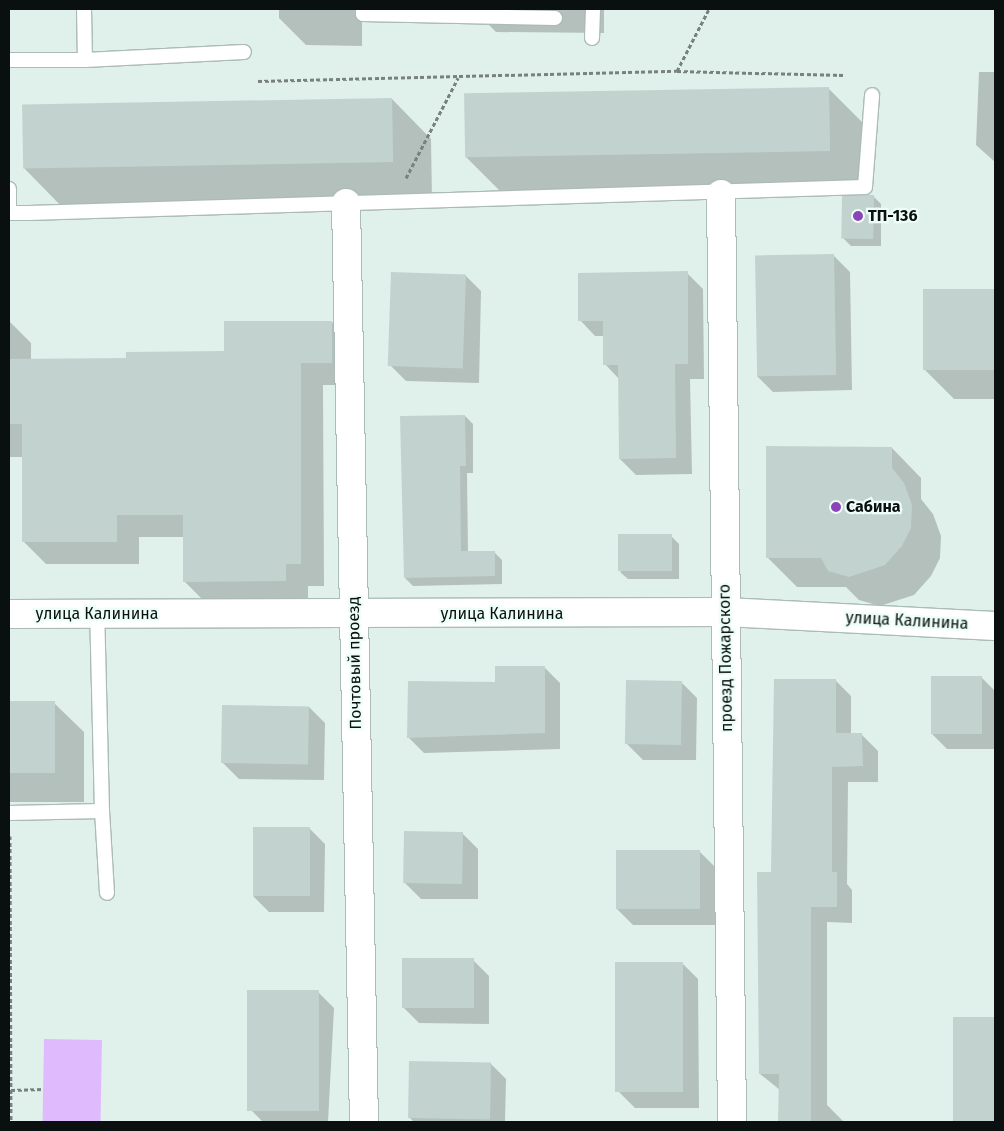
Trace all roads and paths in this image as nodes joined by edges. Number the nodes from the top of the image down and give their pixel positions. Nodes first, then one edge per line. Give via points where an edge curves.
1 (84, 9) edge
2 (364, 9) edge
3 (593, 9) edge
4 (709, 9) edge
5 (555, 18) dead end
6 (592, 38) dead end
7 (244, 52) dead end
8 (9, 60) edge
9 (85, 60) junction
10 (677, 71) junction
11 (844, 75) dead end
12 (458, 78) junction
13 (258, 81) dead end
14 (872, 95) dead end
15 (9, 189) edge
16 (721, 194) junction
17 (394, 202) junction
18 (346, 203) junction
19 (726, 612) junction
20 (9, 614) edge
21 (96, 614) junction
22 (354, 615) junction
23 (995, 626) edge
24 (102, 811) junction
25 (10, 813) edge
26 (107, 893) dead end
27 (10, 998) edge
28 (43, 1089) dead end
29 (11, 1090) junction
30 (12, 1122) edge
31 (364, 1122) edge
32 (732, 1122) edge

1 - 9 lane
2 - 5 lane via 363,14
3 - 6 lane
4 - 10 path
7 - 9 lane
8 - 9 lane
10 - 11 path
10 - 12 path
12 - 13 path
12 - 17 path
14 - 16 lane via 865,188
15 - 18 lane via 9,213
16 - 17 lane
16 - 19 street, проезд Пожарского
17 - 18 lane
18 - 22 street, Почтовый проезд
19 - 22 street, улица Калинина
19 - 23 street, улица Калинина
19 - 32 street, проезд Пожарского
20 - 21 street, улица Калинина
21 - 22 street, улица Калинина
21 - 24 lane
22 - 31 street, Почтовый проезд
24 - 25 lane
24 - 26 lane
25 - 27 path
27 - 29 path
28 - 29 path
29 - 30 path

